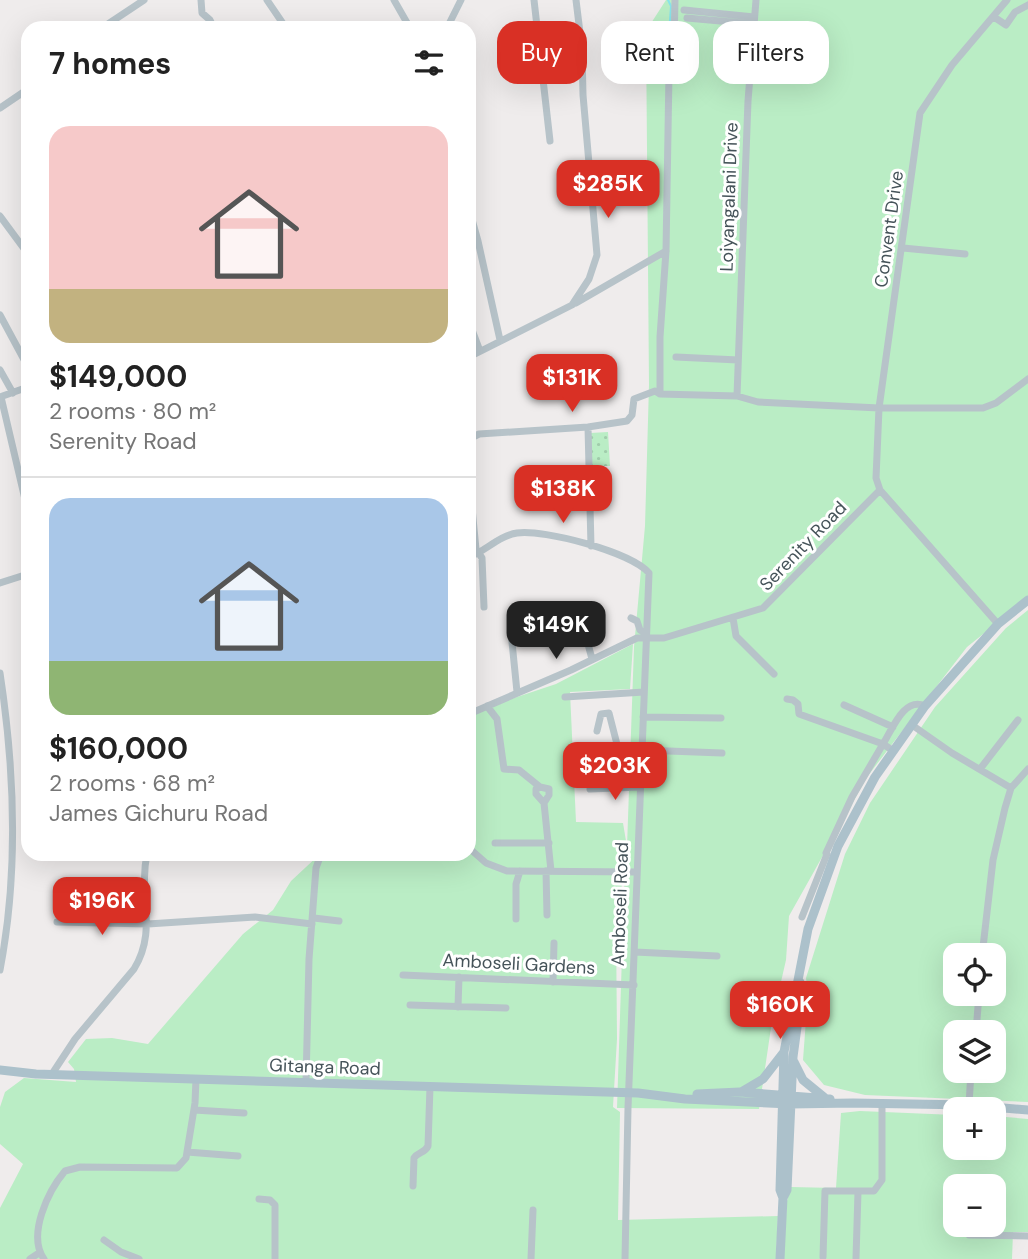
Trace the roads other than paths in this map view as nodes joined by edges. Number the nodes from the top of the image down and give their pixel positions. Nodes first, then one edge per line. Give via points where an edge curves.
1 (144, 0) edge
2 (201, 0) edge
3 (267, 0) edge
4 (394, 0) edge
5 (461, 0) edge
6 (534, 0) edge
7 (576, 0) edge
8 (675, 0) edge
9 (756, 0) edge
10 (1007, 0) edge
11 (1028, 5) edge
12 (685, 14) dead end
13 (993, 17) junction
14 (754, 20) junction
15 (112, 21) edge
16 (210, 21) edge
17 (281, 21) edge
18 (406, 21) edge
19 (450, 21) edge
20 (21, 94) edge
21 (0, 108) edge
22 (550, 141) dead end
23 (0, 216) edge
24 (476, 234) edge
25 (21, 244) edge
26 (902, 248) junction
27 (666, 251) junction
28 (965, 254) dead end
29 (572, 305) junction
30 (0, 315) edge
31 (476, 340) edge
32 (500, 340) junction
33 (480, 351) junction
34 (476, 353) edge
35 (21, 355) edge
36 (676, 357) dead end
37 (738, 360) junction
38 (0, 370) edge
39 (1028, 379) edge
40 (21, 390) edge
41 (13, 393) junction
42 (660, 394) junction
43 (737, 396) junction
44 (1, 397) edge
45 (880, 408) junction
46 (588, 427) junction
47 (476, 435) edge
48 (21, 482) edge
49 (880, 490) junction
50 (476, 541) edge
51 (591, 546) junction
52 (479, 553) junction
53 (476, 554) edge
54 (21, 576) edge
55 (0, 583) edge
56 (1028, 600) edge
57 (484, 607) dead end
58 (631, 618) dead end
59 (733, 618) junction
60 (998, 624) junction
61 (588, 626) dead end
62 (511, 632) dead end
63 (646, 635) junction
64 (592, 659) junction
65 (0, 673) edge
66 (774, 674) dead end
67 (517, 692) junction
68 (644, 692) junction
69 (565, 697) dead end
70 (787, 699) dead end
71 (844, 705) dead end
72 (487, 706) junction
73 (925, 706) junction
74 (476, 711) edge
75 (643, 717) junction
76 (720, 718) dead end
77 (1018, 720) dead end
78 (912, 725) junction
79 (893, 727) junction
80 (597, 731) dead end
81 (883, 744) junction
82 (642, 750) junction
83 (892, 750) junction
84 (723, 753) dead end
85 (642, 761) junction
86 (980, 769) junction
87 (1028, 769) edge
88 (640, 787) junction
89 (1011, 788) junction
90 (590, 789) dead end
91 (850, 811) junction
92 (495, 843) dead end
93 (549, 843) junction
94 (830, 854) junction
95 (476, 855) edge
96 (147, 861) edge
97 (318, 861) edge
98 (520, 871) junction
99 (549, 871) junction
100 (637, 872) junction
101 (547, 915) dead end
102 (802, 917) dead end
103 (516, 919) dead end
104 (313, 921) junction
105 (339, 921) dead end
106 (57, 922) dead end
107 (148, 924) junction
108 (554, 943) dead end
109 (983, 943) edge
110 (635, 952) junction
111 (717, 956) dead end
112 (0, 970) edge
113 (403, 975) dead end
114 (459, 977) junction
115 (553, 982) junction
116 (634, 985) junction
117 (410, 1005) dead end
118 (458, 1007) junction
119 (506, 1008) dead end
120 (788, 1054) junction
121 (0, 1070) edge
122 (52, 1074) junction
123 (196, 1079) junction
124 (306, 1082) junction
125 (430, 1087) junction
126 (740, 1092) junction
127 (630, 1094) junction
128 (648, 1094) junction
129 (827, 1099) junction
130 (787, 1100) junction
131 (848, 1103) junction
132 (882, 1103) junction
133 (943, 1104) edge
134 (1006, 1108) edge
135 (194, 1110) junction
136 (1028, 1110) edge
137 (244, 1113) dead end
138 (187, 1152) junction
139 (238, 1156) dead end
140 (413, 1186) dead end
141 (858, 1192) junction
142 (259, 1199) dead end
143 (533, 1210) dead end
144 (1006, 1236) edge
145 (1028, 1236) edge
146 (104, 1240) dead end
147 (42, 1256) edge
148 (823, 1257) edge
149 (856, 1258) edge
150 (30, 1259) edge
151 (139, 1259) edge
152 (275, 1259) edge
153 (531, 1259) edge
154 (625, 1259) edge
155 (780, 1259) edge

1 - 15 street
2 - 16 street via 202,13
3 - 17 street
4 - 18 street
5 - 19 street
6 - 22 street
7 - 29 street via 597,255 589,279
8 - 27 street
9 - 14 street, Loiyangalani Drive
10 - 13 street, Convent Drive
11 - 13 street via 1006,25
12 - 14 street
13 - 26 street, Convent Drive via 952,65 920,113
14 - 37 street, Loiyangalani Drive
20 - 21 street
23 - 25 street
24 - 32 street
26 - 28 street
26 - 45 street, Convent Drive
27 - 29 street
27 - 42 street
29 - 32 street
30 - 35 street
31 - 33 street
32 - 33 street
33 - 34 street
36 - 37 street
37 - 43 street, Loiyangalani Drive
38 - 41 street
39 - 45 street via 983,408
40 - 41 street
41 - 44 street
42 - 43 street
42 - 46 street via 655,391 634,399 627,421
43 - 45 street via 758,402
44 - 48 street
45 - 49 street, Convent Drive via 876,478
46 - 47 street
46 - 51 street
49 - 59 street, Serenity Road via 766,606
49 - 60 street
50 - 52 street
51 - 52 street, Amboseli Road via 521,533 499,539
51 - 63 street, Amboseli Road via 624,555 649,573
52 - 53 street, Amboseli Road
52 - 57 street
54 - 55 street
56 - 60 main road
58 - 63 street
59 - 63 street, Serenity Road via 664,638
59 - 66 street via 736,636
60 - 73 main road
61 - 64 street
62 - 67 street
63 - 64 street, Serenity Road
63 - 68 street, Amboseli Road
64 - 67 street, Serenity Road
65 - 112 street via 10,750 13,879
67 - 72 street, Serenity Road
68 - 69 street
68 - 75 street, Amboseli Road
70 - 81 street via 798,704 799,714
71 - 79 street
72 - 74 street, Serenity Road
72 - 93 street via 498,719 504,769 519,770 540,787 536,794 544,803
73 - 78 main road
73 - 79 street via 912,704
75 - 76 street
75 - 82 street, Amboseli Road
77 - 86 street
78 - 83 main road
78 - 86 street
79 - 81 street
80 - 85 street via 601,714 609,713 621,760
81 - 83 street
81 - 91 street
82 - 84 street
82 - 85 street, Amboseli Road
83 - 91 main road
85 - 88 street, Amboseli Road
86 - 89 street
87 - 89 street
88 - 90 street
88 - 100 street, Amboseli Road
89 - 109 street via 993,860
91 - 94 main road
92 - 93 street
93 - 99 street
94 - 102 street
94 - 120 main road via 808,929 802,990
95 - 98 street via 495,868
96 - 107 street
97 - 104 street
98 - 99 street
98 - 103 street
99 - 100 street
99 - 101 street
100 - 110 street, Amboseli Road
104 - 105 street
104 - 107 street via 255,917
104 - 124 street
106 - 107 street
107 - 122 street via 145,947 134,970 75,1039
108 - 115 street
110 - 111 street
110 - 116 street, Amboseli Road
113 - 114 street, Amboseli Gardens
114 - 115 street, Amboseli Gardens
114 - 118 street
115 - 116 street, Amboseli Gardens
116 - 127 street, Amboseli Road
117 - 118 street
118 - 119 street
120 - 126 main road via 763,1079
120 - 129 main road via 803,1080
120 - 130 main road
121 - 122 main road, Gitanga Road
122 - 123 main road, Gitanga Road
123 - 124 main road, Gitanga Road
123 - 135 street
124 - 125 main road, Gitanga Road
125 - 127 main road, Gitanga Road
125 - 140 street via 428,1146 414,1158
126 - 128 main road, Gitanga Road
126 - 130 main road, Gitanga Road
127 - 128 main road, Gitanga Road
127 - 154 street, Amboseli Road
128 - 130 main road, Gitanga Road
129 - 130 main road, Gitanga Road
129 - 131 main road, Gitanga Road
130 - 131 main road, Gitanga Road
130 - 155 main road
131 - 132 main road, Gitanga Road
132 - 133 main road, Gitanga Road
132 - 141 street via 882,1181 874,1191
134 - 136 main road, Gitanga Road
135 - 137 street
135 - 138 street
138 - 139 street
138 - 147 street via 177,1168 80,1167 65,1171 44,1206 37,1241
141 - 148 street via 828,1190 824,1194
141 - 149 street
142 - 152 street via 275,1205
143 - 153 street
144 - 145 street
146 - 151 street
147 - 150 street

